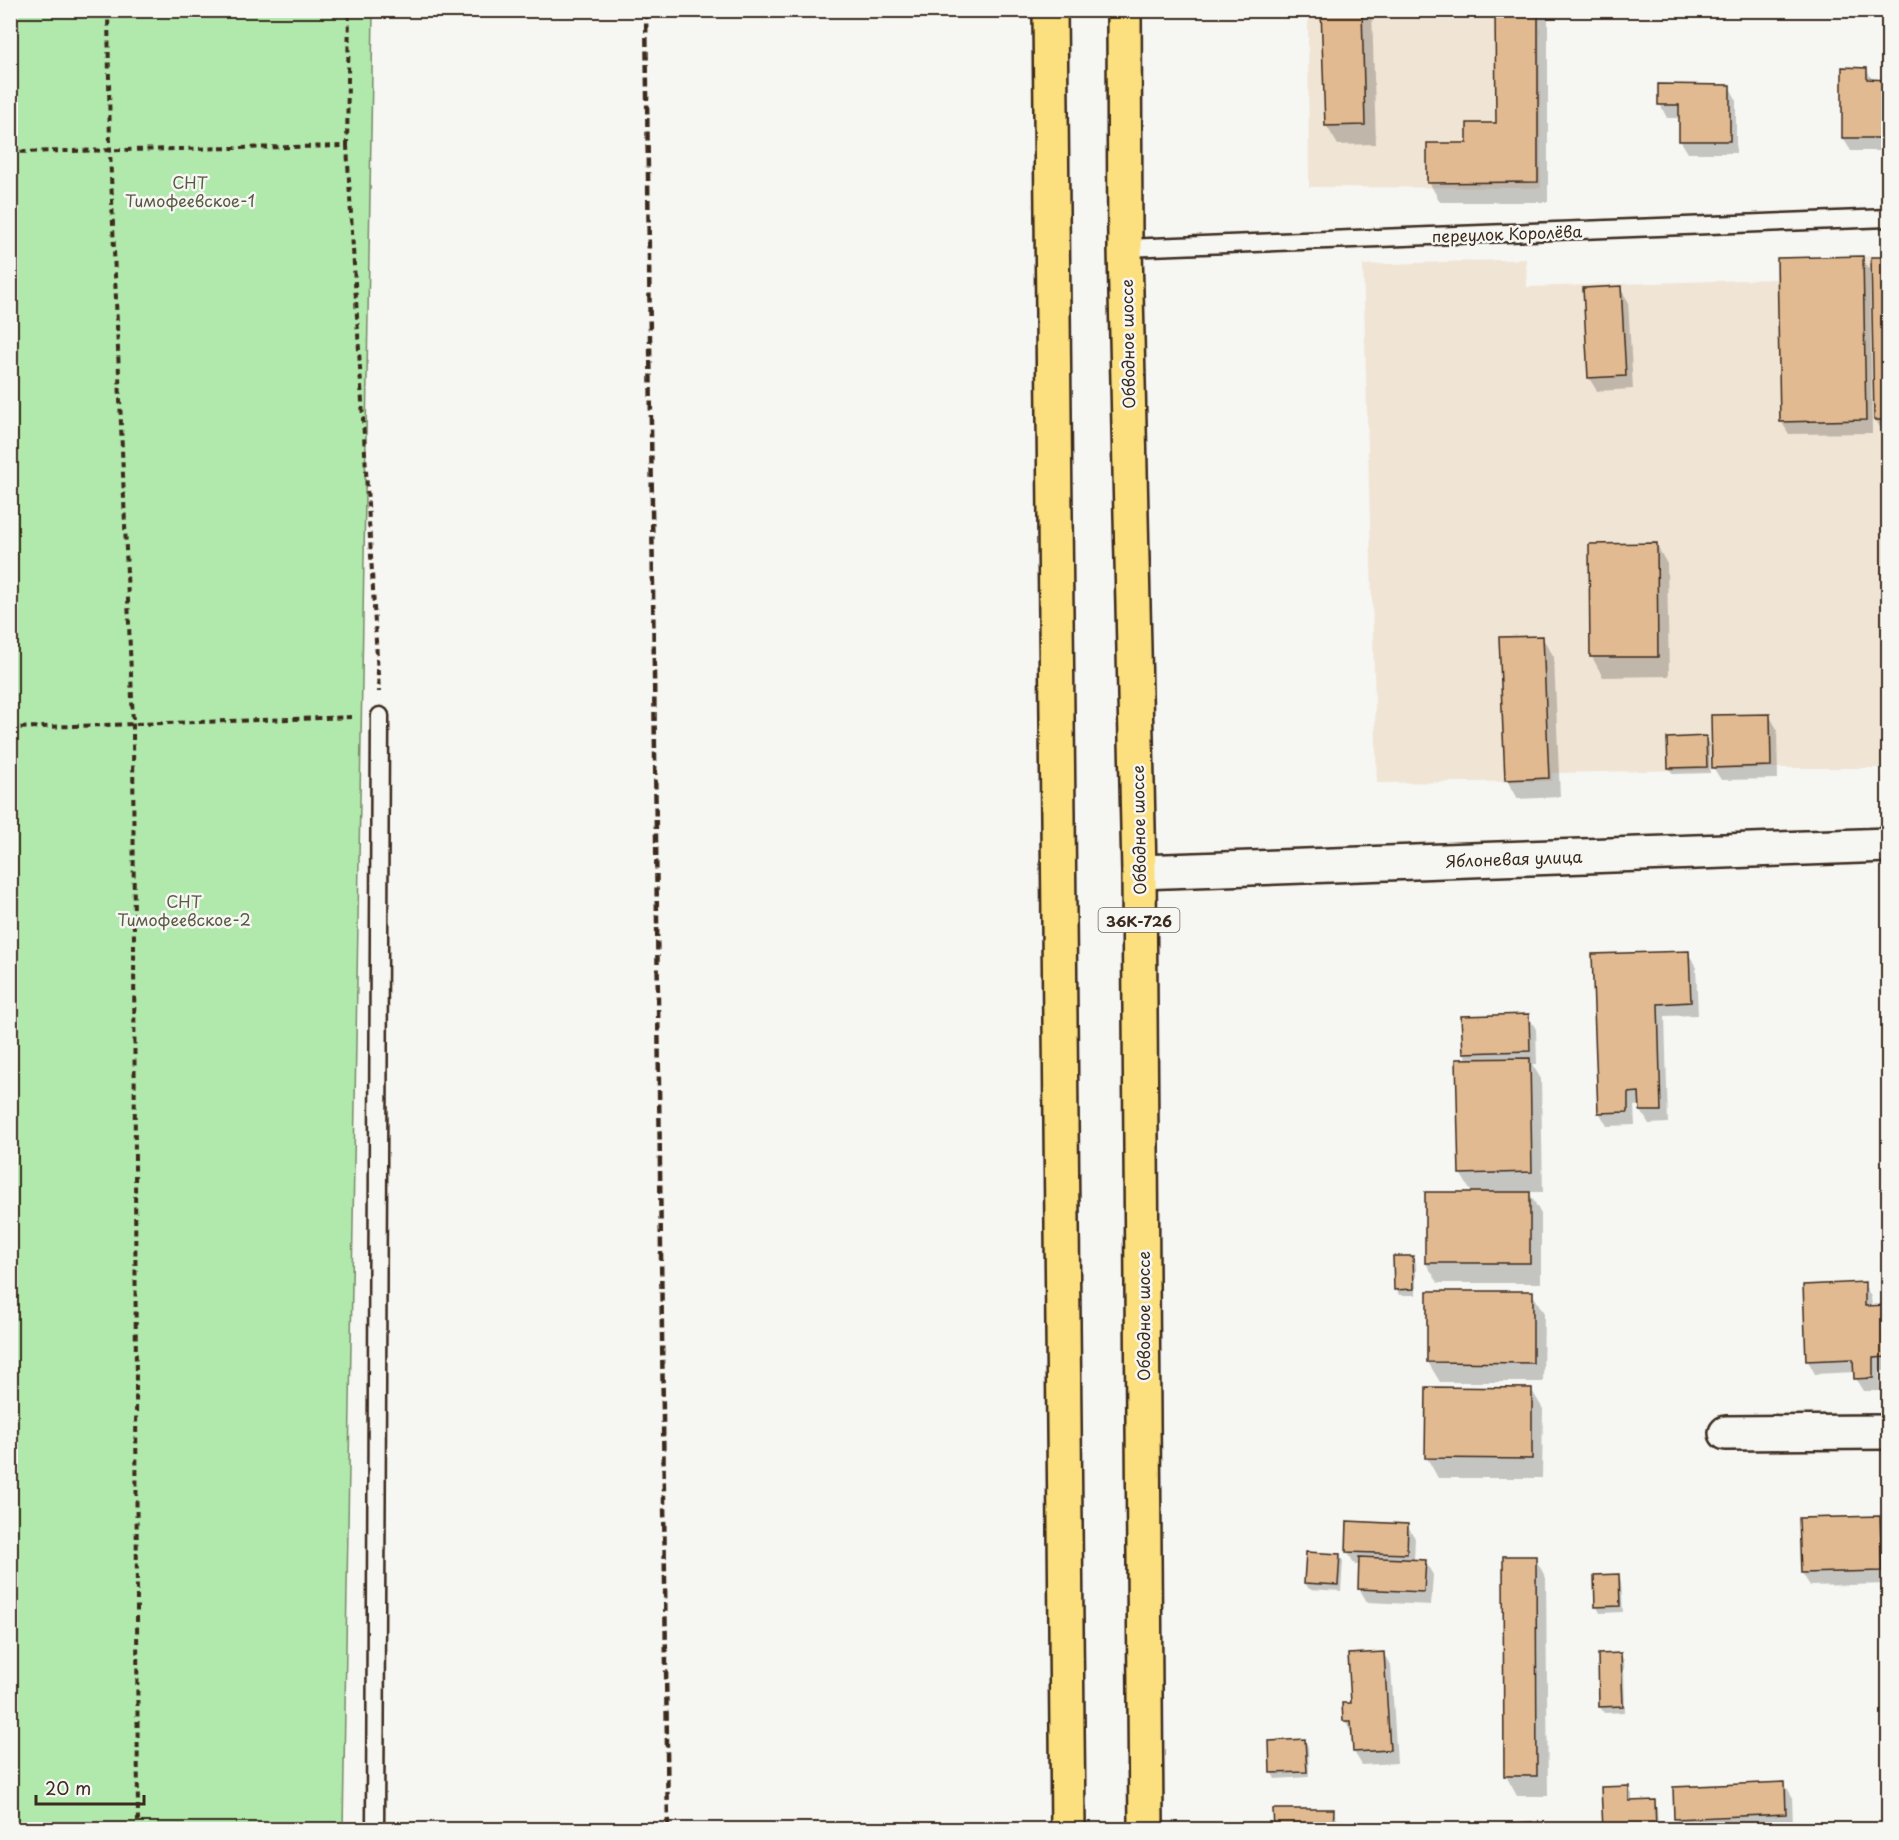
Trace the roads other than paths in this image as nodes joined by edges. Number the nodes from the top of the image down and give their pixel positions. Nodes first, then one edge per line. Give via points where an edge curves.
1 (1050, 10) edge
2 (1124, 10) edge
3 (1888, 218) edge
4 (1125, 248) junction
5 (380, 716) road end
6 (1888, 845) edge
7 (1139, 872) junction
8 (1888, 1431) edge
9 (1726, 1433) dead end
10 (375, 1830) edge
11 (1068, 1830) edge
12 (1146, 1830) edge

1 - 11 main road
2 - 4 main road, Обводное шоссе / 36К-726
3 - 4 lane, переулок Королёва
4 - 7 main road, Обводное шоссе / 36К-726
5 - 10 lane
6 - 7 street, Яблоневая улица
7 - 12 main road, Обводное шоссе / 36К-726
8 - 9 street

